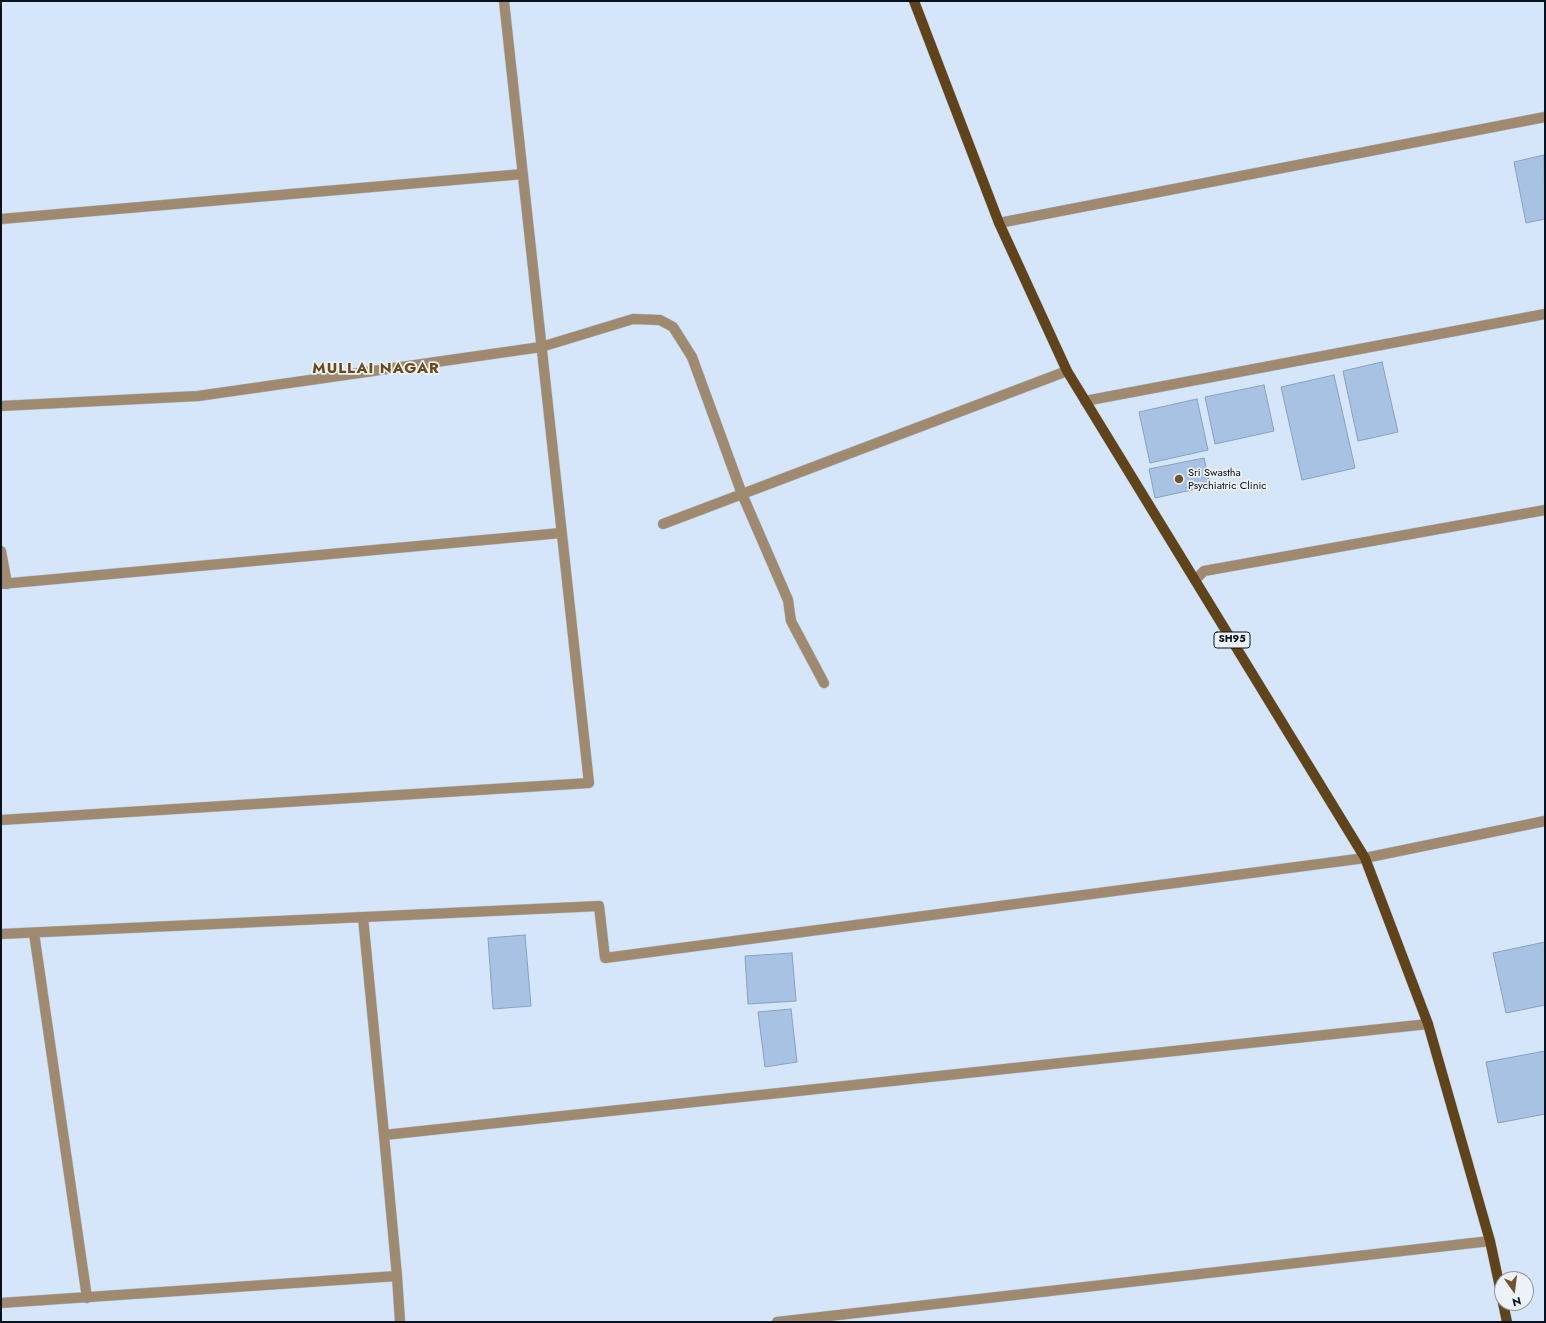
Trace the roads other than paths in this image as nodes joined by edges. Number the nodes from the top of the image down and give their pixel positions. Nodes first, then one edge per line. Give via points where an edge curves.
1 (504, 1) edge
2 (914, 1) edge
3 (1545, 117) edge
4 (522, 174) junction
5 (1, 219) edge
6 (999, 223) junction
7 (1545, 314) edge
8 (541, 347) junction
9 (1067, 371) junction
10 (1086, 401) junction
11 (1, 406) edge
12 (742, 494) junction
13 (1545, 510) edge
14 (663, 524) dead end
15 (561, 533) junction
16 (1, 551) edge
17 (1195, 580) junction
18 (4, 584) edge
19 (824, 683) dead end
20 (1, 820) edge
21 (1545, 821) edge
22 (1365, 858) junction
23 (363, 917) junction
24 (34, 933) junction
25 (1, 934) edge
26 (1428, 1024) junction
27 (384, 1135) junction
28 (1490, 1241) junction
29 (1496, 1271) edge
30 (397, 1276) junction
31 (87, 1298) junction
32 (1, 1303) edge
33 (1505, 1311) edge
34 (400, 1322) edge
35 (777, 1322) edge
36 (1507, 1322) edge

1 - 4 street
2 - 6 main road, SH95
3 - 6 street
4 - 5 street
4 - 8 street
6 - 9 main road, SH95
7 - 10 street
8 - 11 street via 198,396
8 - 12 street via 633,319 660,320 672,327 692,357
8 - 15 street
9 - 10 main road, SH95
9 - 12 street
10 - 17 main road, SH95
12 - 14 street
12 - 19 street via 788,600 791,621
13 - 17 street via 1204,571
15 - 18 street
15 - 20 street via 589,783
16 - 18 street
17 - 22 main road, SH95
21 - 22 street
22 - 23 street via 605,958 599,906
22 - 26 main road, SH95
23 - 24 street
23 - 27 street
24 - 25 street
24 - 31 street
26 - 27 street
26 - 28 main road, SH95
27 - 30 street
28 - 29 main road, SH95
28 - 35 street
30 - 31 street
30 - 34 street
31 - 32 street
33 - 36 main road

